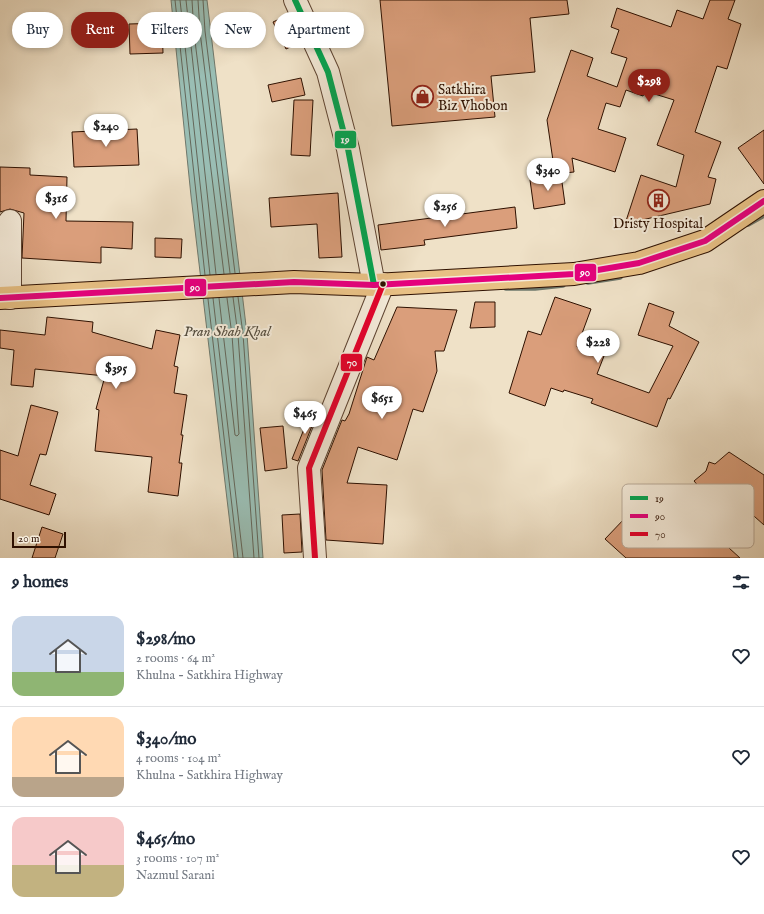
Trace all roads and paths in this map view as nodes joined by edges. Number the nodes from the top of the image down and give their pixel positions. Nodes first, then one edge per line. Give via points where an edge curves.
1 (295, 0) edge
2 (764, 201) edge
3 (10, 221) dead end
4 (378, 285) junction
5 (5, 298) edge
6 (315, 558) edge

1 - 4 street via 328,72 348,148
2 - 4 highway via 705,241 639,263 574,274
3 - 5 street
4 - 5 highway via 294,282
4 - 6 street via 309,468

